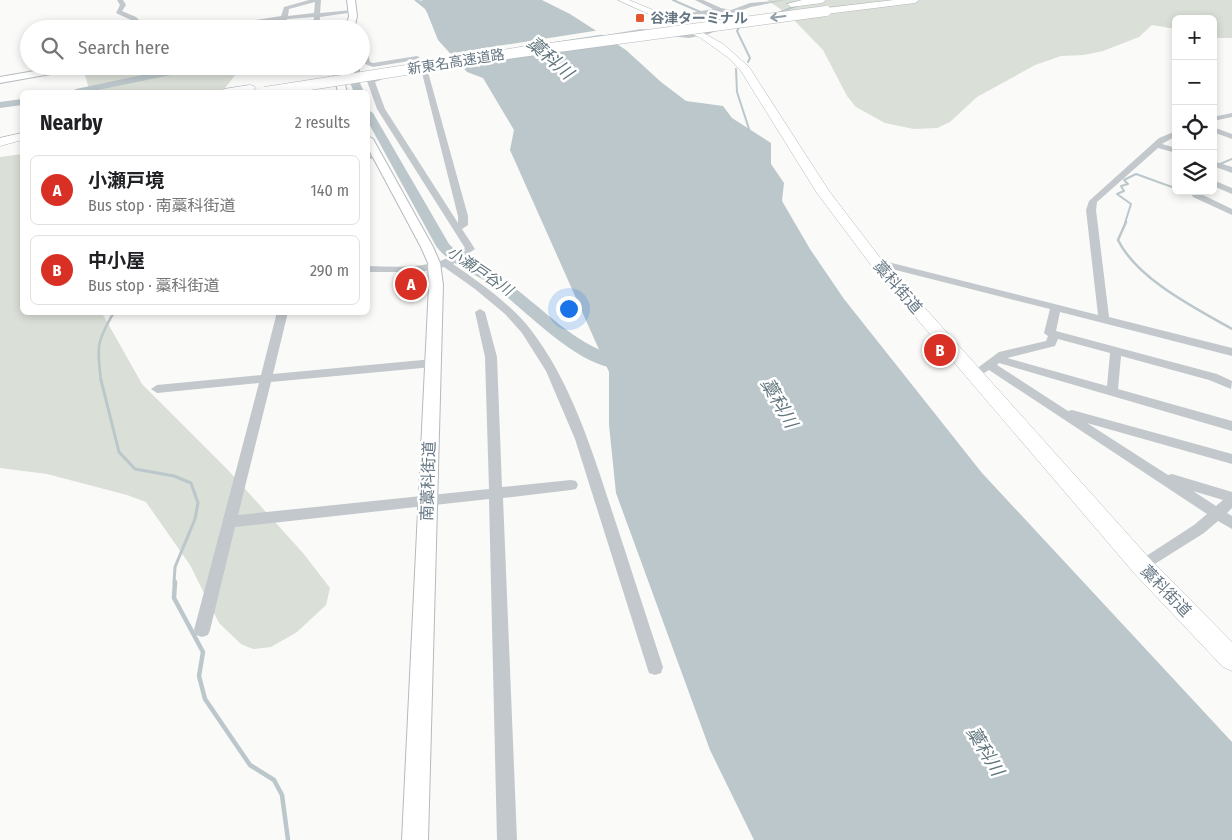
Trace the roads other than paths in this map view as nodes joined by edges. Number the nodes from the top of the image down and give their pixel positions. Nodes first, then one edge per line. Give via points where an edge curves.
1 (120, 0) edge
2 (317, 0) edge
3 (351, 0) edge
4 (622, 0) edge
5 (698, 0) edge
6 (783, 0) edge
7 (822, 0) edge
8 (916, 0) edge
9 (720, 10) junction
10 (826, 11) joint
11 (352, 12) junction
12 (732, 12) junction
13 (317, 15) junction
14 (284, 18) junction
15 (663, 18) junction
16 (136, 20) edge
17 (259, 20) dead end
18 (317, 20) edge
19 (351, 20) edge
20 (699, 34) junction
21 (370, 64) edge
22 (422, 67) junction
23 (370, 70) edge
24 (370, 74) edge
25 (28, 75) edge
26 (334, 75) edge
27 (338, 75) edge
28 (361, 75) edge
29 (338, 78) junction
30 (0, 80) edge
31 (250, 88) joint
32 (237, 90) edge
33 (278, 90) edge
34 (342, 90) edge
35 (1232, 115) edge
36 (1217, 119) edge
37 (20, 129) edge
38 (1217, 131) edge
39 (0, 133) edge
40 (1172, 135) edge
41 (20, 137) edge
42 (1232, 137) edge
43 (0, 142) edge
44 (1156, 145) junction
45 (1173, 150) edge
46 (372, 156) edge
47 (1217, 164) edge
48 (1232, 170) edge
49 (1217, 186) edge
50 (1232, 191) edge
51 (1196, 195) edge
52 (1232, 212) edge
53 (457, 228) junction
54 (876, 262) junction
55 (441, 267) junction
56 (370, 269) edge
57 (1056, 306) junction
58 (480, 312) dead end
59 (281, 315) edge
60 (1104, 319) junction
61 (1054, 334) junction
62 (1116, 351) junction
63 (1232, 352) edge
64 (993, 362) junction
65 (433, 363) junction
66 (974, 375) junction
67 (266, 378) junction
68 (1232, 384) edge
69 (157, 389) dead end
70 (1112, 392) junction
71 (1058, 410) junction
72 (1232, 426) edge
73 (1232, 460) edge
74 (1160, 475) junction
75 (571, 485) dead end
76 (497, 493) junction
77 (1232, 496) edge
78 (428, 500) junction
79 (1232, 500) edge
80 (1216, 512) junction
81 (229, 522) junction
82 (1232, 523) edge
83 (1142, 566) junction
84 (202, 630) dead end
85 (1232, 660) edge
86 (655, 667) dead end
87 (415, 840) edge
88 (507, 840) edge

1 - 16 street via 123,5 118,12
2 - 13 street
2 - 14 street via 286,8
3 - 11 main road
4 - 15 highway, 藁科街道
5 - 9 street
6 - 12 street via 750,5
7 - 23 highway, 新東名高速道路
8 - 10 highway, 新東名高速道路
9 - 12 street
9 - 15 street
10 -> 33 highway, 新東名高速道路, bridge via 530,51
11 - 13 street
11 - 19 main road
12 - 20 street via 723,26
13 - 14 street
13 - 18 street
14 - 17 street
15 - 20 highway, 藁科街道
20 - 22 street via 678,37 634,31
20 - 54 highway, 藁科街道 via 728,50 745,69 824,193
21 - 22 street via 417,58
22 - 24 street
22 - 53 street via 463,216 463,225
22 - 53 street via 374,79 370,84 382,109
25 - 30 main road
26 - 31 highway, 新東名高速道路
27 - 29 main road
28 - 29 street
29 - 34 main road
31 - 32 highway, 新東名高速道路
35 - 36 street
37 - 39 highway
38 - 42 street
40 - 44 street
41 - 43 highway
44 - 45 street
44 - 60 street via 1093,201 1091,210
46 - 55 main road, 南藁科街道
47 - 48 street
49 - 50 street
51 - 52 street
53 - 55 street via 470,249
54 - 57 street
54 - 66 highway, 藁科街道
55 - 56 street
55 - 65 main road, 南藁科街道 via 436,285
55 - 86 street via 472,282 511,315 535,343 551,372 573,418
57 - 60 street
57 - 61 street via 1050,333
58 - 76 street via 491,357
59 - 67 street
60 - 63 street
61 - 62 street
61 - 64 street via 1051,343 1017,351
62 - 68 street
62 - 70 street
64 - 66 street
64 - 70 street
64 - 71 street
65 - 67 street
65 - 78 main road, 南藁科街道
66 - 83 highway, 藁科街道
67 - 69 street
67 - 81 street
70 - 72 street
71 - 73 street
71 - 74 street
74 - 77 street
74 - 80 street
75 - 76 street
76 - 78 street
76 - 88 street
78 - 81 street
78 - 87 main road, 南藁科街道
79 - 80 street
80 - 82 street
80 - 83 street via 1199,528
81 - 84 street
83 - 85 highway, 藁科街道

